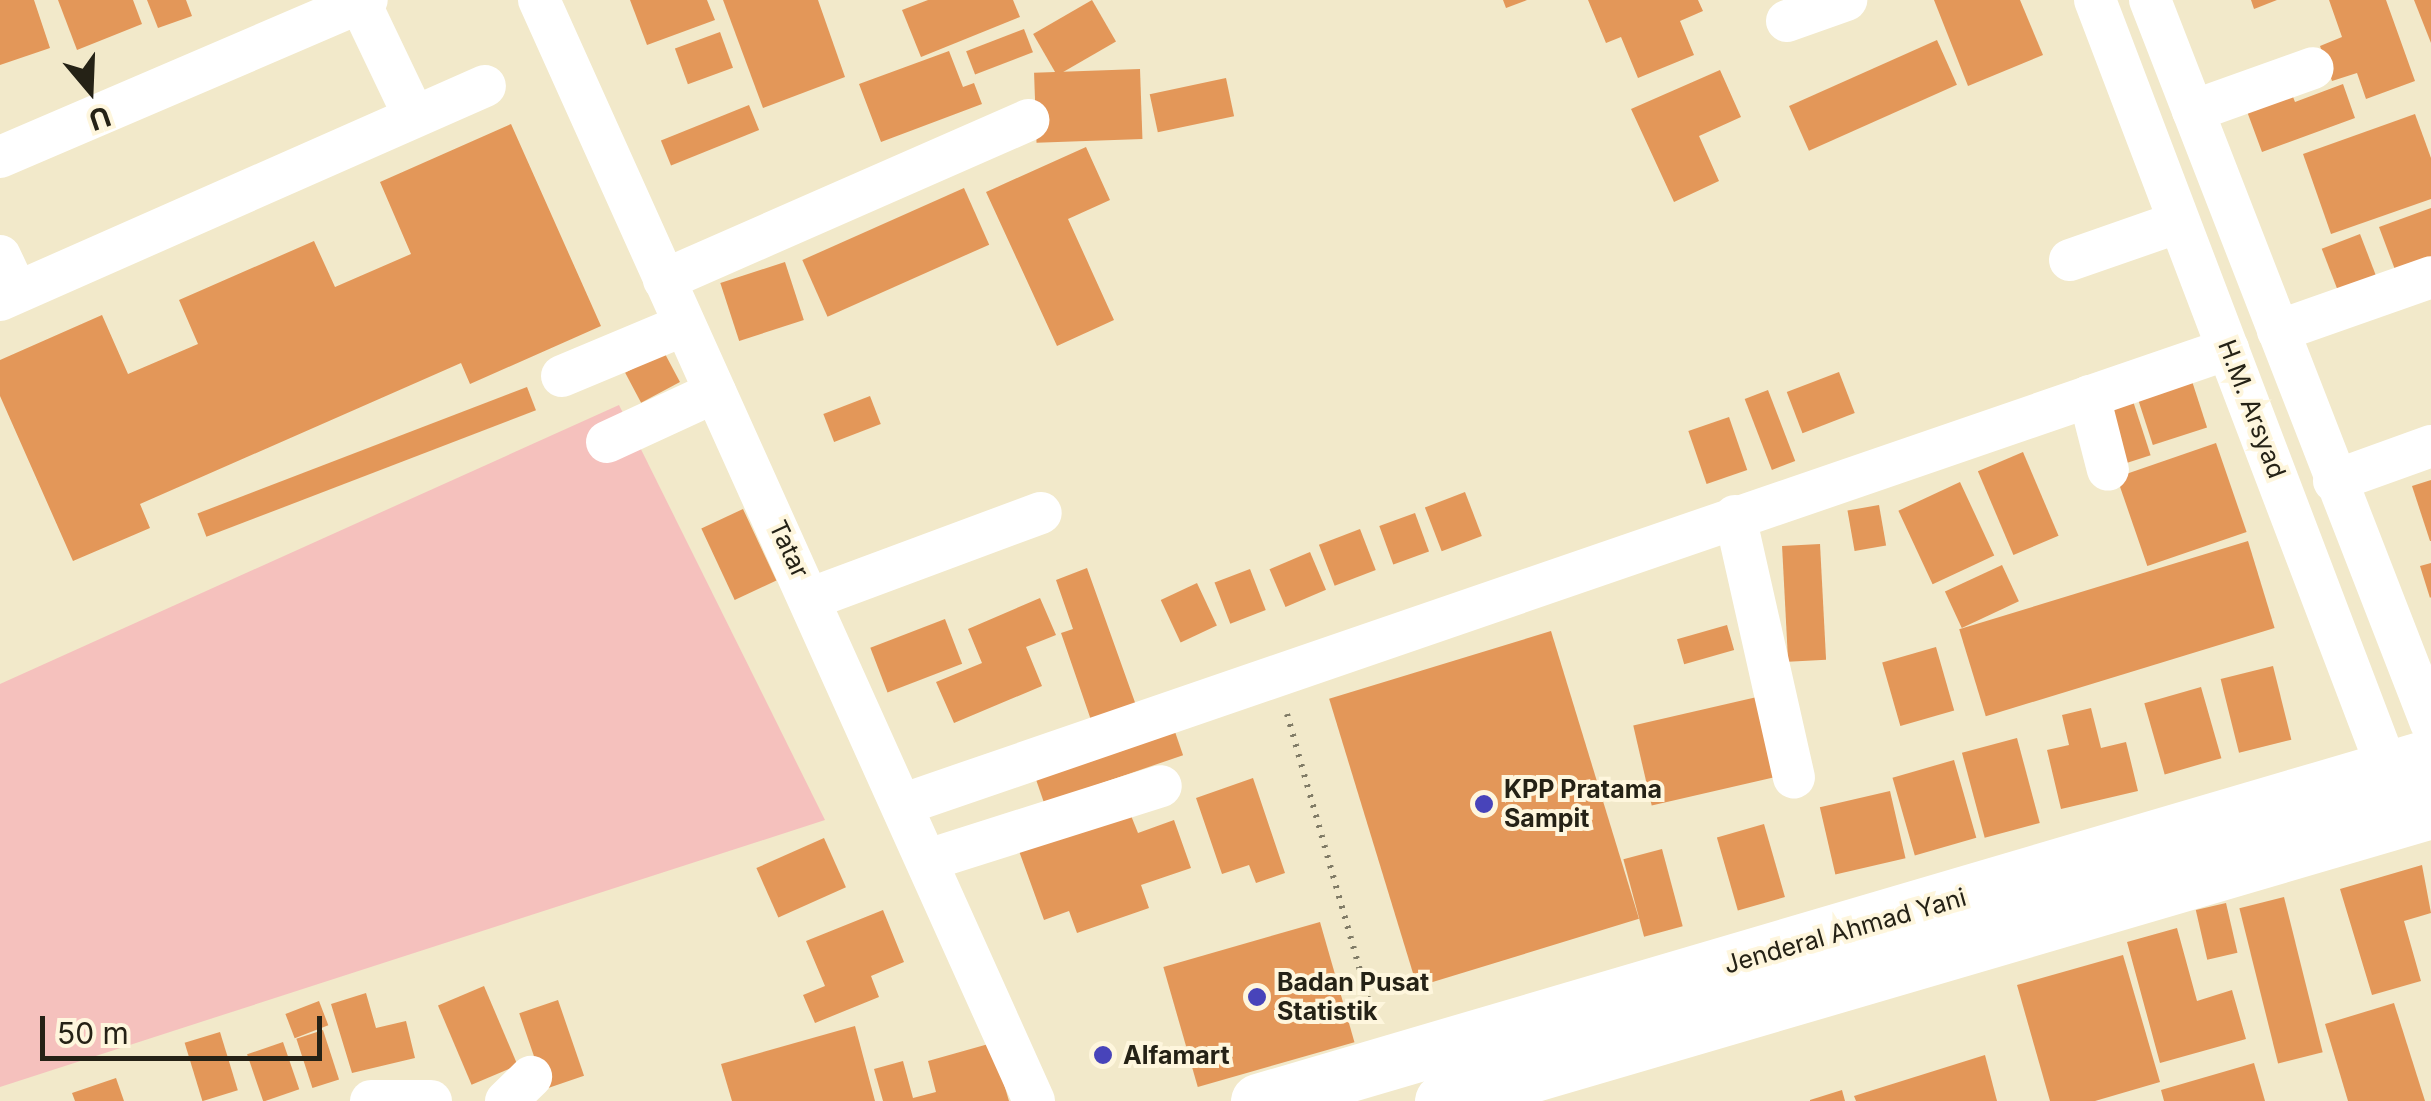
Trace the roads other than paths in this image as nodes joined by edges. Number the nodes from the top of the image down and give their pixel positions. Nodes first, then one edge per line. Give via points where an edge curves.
1 (538, 0) edge
2 (1846, 0) edge
3 (364, 2) edge
4 (2150, 2) edge
5 (2099, 10) edge
6 (1787, 21) dead end
7 (2313, 68) dead end
8 (485, 86) dead end
9 (2193, 111) junction
10 (414, 116) junction
11 (1028, 120) dead end
12 (0, 157) edge
13 (2179, 222) junction
14 (2070, 260) dead end
15 (2431, 277) edge
16 (664, 280) junction
17 (5, 282) edge
18 (684, 325) junction
19 (2278, 330) junction
20 (2228, 349) junction
21 (562, 376) dead end
22 (715, 392) junction
23 (2089, 396) junction
24 (607, 442) dead end
25 (2431, 446) edge
26 (2108, 470) dead end
27 (2334, 480) junction
28 (1041, 513) dead end
29 (1735, 516) junction
30 (812, 598) junction
31 (2431, 723) edge
32 (1794, 777) dead end
33 (1161, 786) dead end
34 (2414, 788) edge
35 (907, 802) junction
36 (931, 859) junction
37 (372, 1101) edge
38 (432, 1101) edge
39 (1034, 1101) edge
40 (1258, 1101) edge
41 (1442, 1101) edge

1 - 16 street, Tatar
2 - 6 street
3 - 10 street
3 - 12 street
4 - 5 street
4 - 9 street, H.M. Arsyad
5 - 13 street, H.M. Arsyad
7 - 9 street
8 - 10 street
9 - 19 street, H.M. Arsyad
10 - 17 street
11 - 16 street
13 - 14 street
13 - 20 street, H.M. Arsyad
15 - 19 street
16 - 18 street, Tatar
18 - 21 street
18 - 22 street, Tatar
19 - 27 street, H.M. Arsyad
20 - 23 street
20 - 34 street, H.M. Arsyad
22 - 24 street
22 - 30 street, Tatar
23 - 26 street
23 - 29 street
25 - 27 street
27 - 31 street, H.M. Arsyad
28 - 30 street
29 - 32 street
29 - 35 street via 1275,669
30 - 35 street, Tatar
33 - 36 street
34 - 40 highway, Jenderal Ahmad Yani
34 - 41 highway, Jenderal Ahmad Yani
35 - 36 street, Tatar
36 - 39 street, Tatar
37 - 38 street

